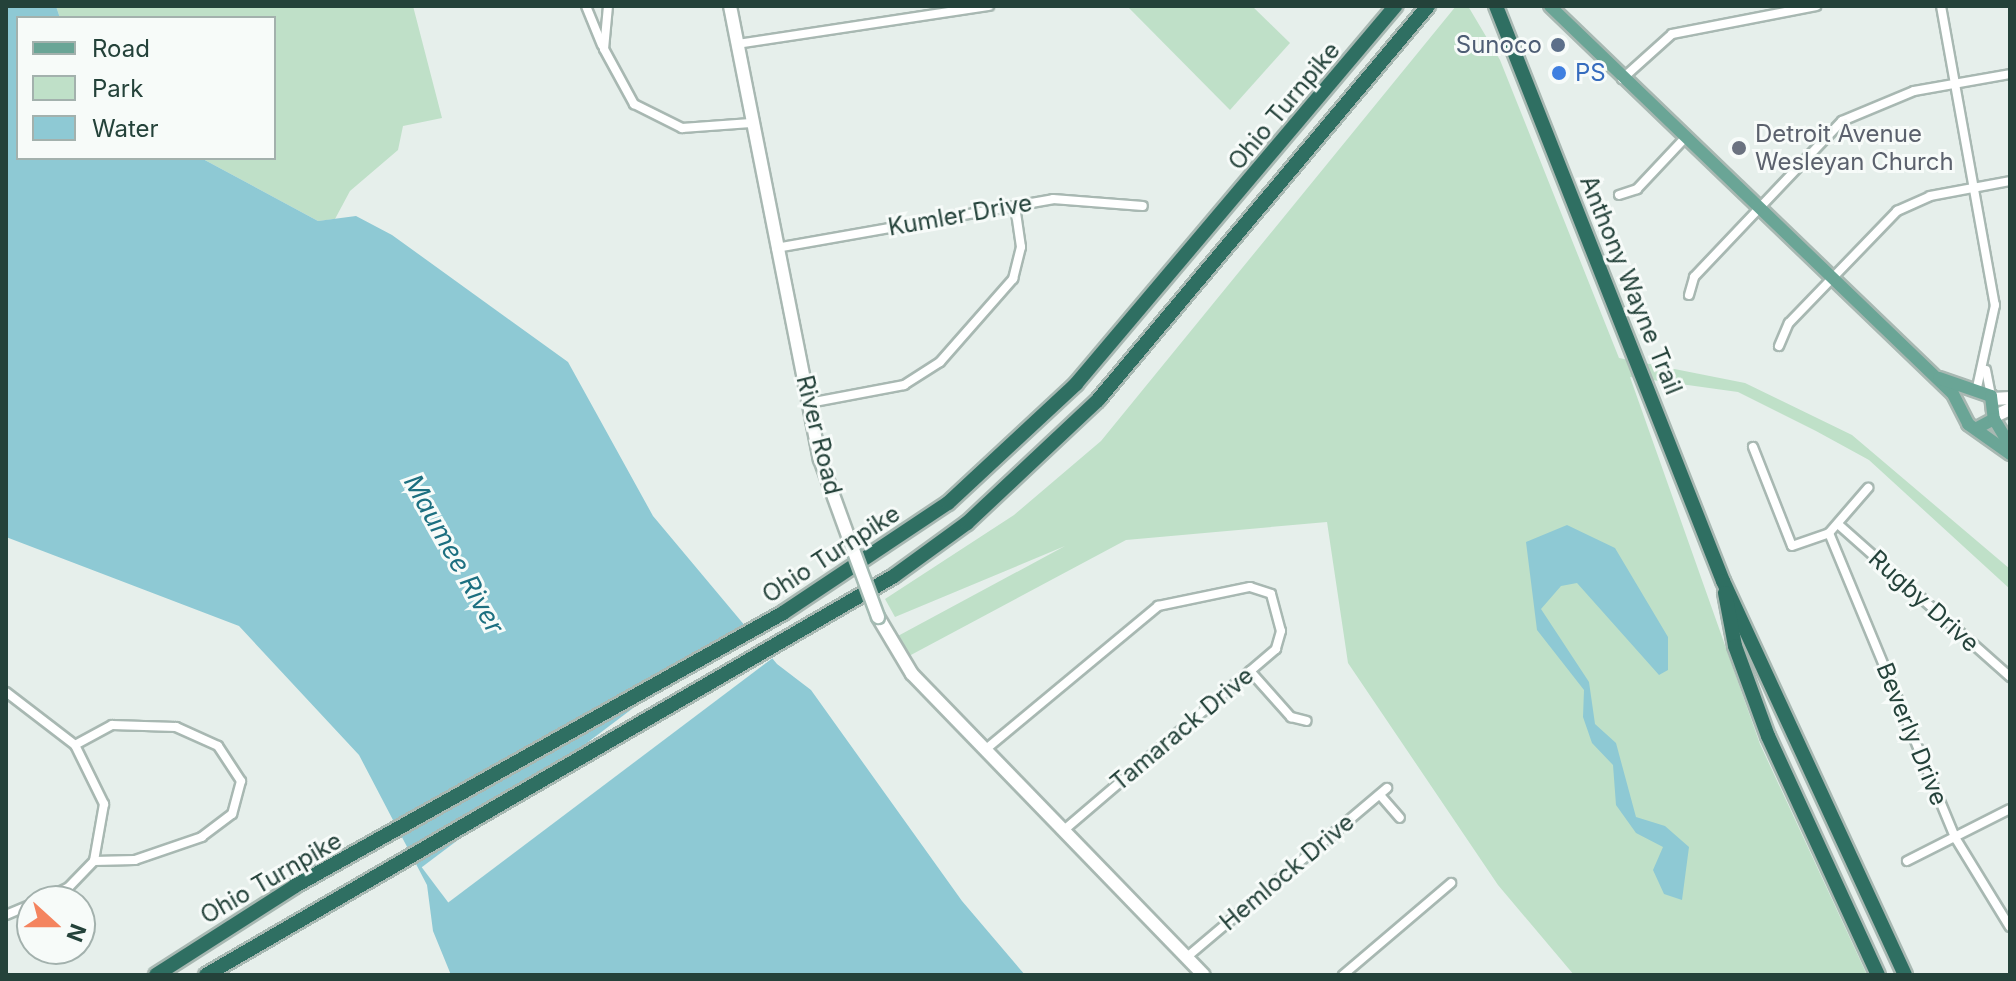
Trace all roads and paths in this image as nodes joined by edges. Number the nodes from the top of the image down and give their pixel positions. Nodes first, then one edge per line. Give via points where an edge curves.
1 (586, 6) edge
2 (608, 6) edge
3 (730, 6) edge
4 (989, 6) edge
5 (1396, 6) edge
6 (1428, 6) edge
7 (1496, 6) edge
8 (1506, 6) edge
9 (1550, 6) edge
10 (1816, 6) edge
11 (1941, 6) edge
12 (1505, 29) junction
13 (737, 44) junction
14 (604, 49) junction
15 (2010, 74) edge
16 (1622, 79) junction
17 (1955, 85) junction
18 (751, 123) junction
19 (1684, 139) junction
20 (2010, 181) edge
21 (1974, 187) junction
22 (1619, 195) dead end
23 (1015, 206) junction
24 (1143, 206) dead end
25 (1756, 210) junction
26 (776, 248) junction
27 (1829, 281) junction
28 (1689, 295) dead end
29 (1779, 346) dead end
30 (1986, 370) junction
31 (1933, 375) junction
32 (1975, 392) junction
33 (1992, 397) junction
34 (2010, 398) edge
35 (809, 403) junction
36 (1961, 408) junction
37 (2010, 409) edge
38 (1995, 418) junction
39 (1979, 427) junction
40 (2010, 446) edge
41 (1753, 447) dead end
42 (2010, 454) edge
43 (1868, 488) dead end
44 (1839, 525) junction
45 (1829, 533) junction
46 (1723, 581) junction
47 (1250, 671) junction
48 (2010, 677) edge
49 (6, 692) edge
50 (1307, 721) dead end
51 (75, 745) junction
52 (986, 749) junction
53 (2010, 809) edge
54 (1400, 818) dead end
55 (1065, 829) junction
56 (1956, 839) junction
57 (94, 861) junction
58 (1907, 861) dead end
59 (1451, 883) dead end
60 (71, 885) edge
61 (2010, 927) edge
62 (1187, 957) junction
63 (156, 975) edge
64 (206, 975) edge
65 (1204, 975) edge
66 (1343, 975) edge
67 (1878, 975) edge
68 (1905, 975) edge

1 - 14 street
2 - 14 street
3 - 13 street, River Road
4 - 13 street
5 - 63 highway, Ohio Turnpike via 1076,384 948,503 783,613 344,861
6 - 64 highway, Ohio Turnpike via 1034,467 894,576
7 - 12 highway, Anthony Wayne Trail
8 - 12 highway
9 - 16 main road
10 - 16 street via 1672,34
11 - 17 street
12 - 46 highway, Anthony Wayne Trail
13 - 18 street, River Road
14 - 18 street via 629,97 654,118 696,131
15 - 17 street
16 - 19 main road
17 - 21 street
17 - 25 street via 1886,100 1842,121
18 - 26 street, River Road
19 - 22 street via 1637,189
19 - 25 main road
20 - 21 street
21 - 27 street via 1897,211
21 - 30 street via 1995,305
23 - 24 street, Kumler Drive via 1100,198
23 - 26 street, Kumler Drive
23 - 35 street via 1021,247 1013,279 940,362 904,385
25 - 27 main road
25 - 28 street via 1694,277
26 - 35 street, River Road
27 - 29 street via 1789,323
27 - 31 main road
30 - 32 street
30 - 33 street
31 - 32 main road
31 - 36 main road
32 - 33 main road
32 - 36 main road
33 - 34 street
33 - 38 main road
35 - 52 street, River Road, bridge via 878,617 912,674
36 - 39 main road via 1968,424
37 - 38 street
38 - 39 main road
38 - 40 main road
39 - 42 main road
41 - 45 street via 1792,546
43 - 44 street
44 - 45 street
44 - 48 street, Rugby Drive
45 - 56 street, Beverly Drive
46 - 67 highway, Anthony Wayne Trail via 1735,646 1768,736
46 - 68 highway, Anthony Wayne Trail
47 - 50 street via 1291,717
47 - 52 street, Tamarack Drive via 1276,649 1279,620 1271,594 1250,587 1158,606
47 - 55 street, Tamarack Drive
49 - 51 street
51 - 57 street via 104,804
51 - 57 street via 112,725 176,727 218,746 240,774 237,805 202,837 135,860
52 - 55 street, River Road
53 - 56 street
54 - 62 street, Hemlock Drive via 1383,792
55 - 62 street, River Road
56 - 58 street
56 - 61 street, Beverly Drive
57 - 60 street
59 - 66 street
62 - 65 street, River Road

